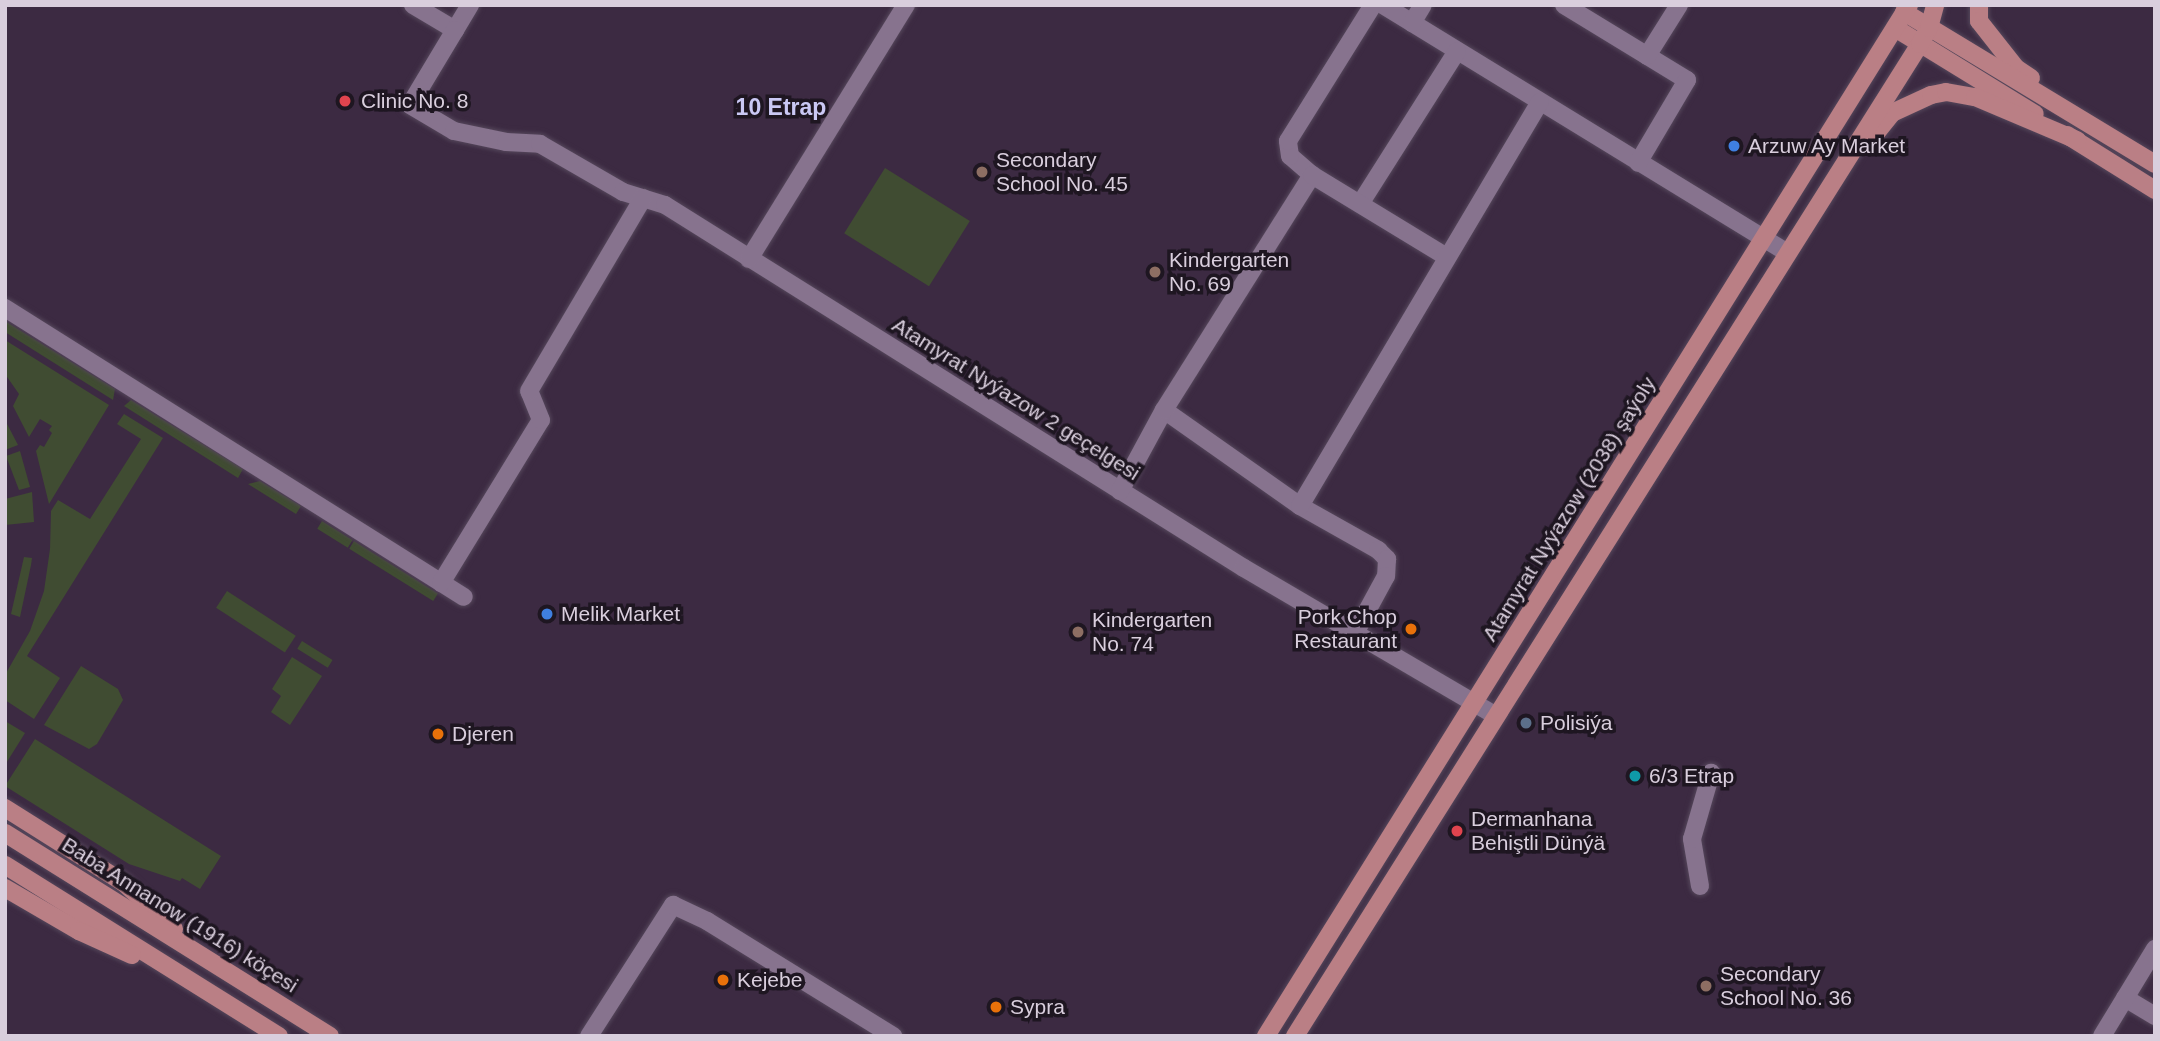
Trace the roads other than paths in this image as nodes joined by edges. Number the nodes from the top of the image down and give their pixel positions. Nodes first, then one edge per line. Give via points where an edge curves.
1 (413, 5) edge
2 (470, 5) edge
3 (906, 5) edge
4 (1373, 5) edge
5 (1384, 5) edge
6 (1423, 5) edge
7 (1564, 5) edge
8 (1679, 5) edge
9 (1935, 5) edge
10 (1979, 5) edge
11 (1907, 9) edge
12 (1586, 11) edge
13 (1412, 23) junction
14 (1895, 28) junction
15 (1929, 28) junction
16 (454, 30) junction
17 (1920, 44) junction
18 (1457, 51) junction
19 (1647, 56) junction
20 (1540, 102) junction
21 (2089, 123) junction
22 (2077, 140) junction
23 (1638, 163) junction
24 (2155, 164) edge
25 (1312, 175) junction
26 (2155, 190) edge
27 (643, 198) junction
28 (1360, 204) junction
29 (1763, 239) junction
30 (1787, 253) junction
31 (1447, 257) junction
32 (750, 259) junction
33 (5, 308) edge
34 (1164, 410) junction
35 (1120, 491) junction
36 (1300, 506) junction
37 (441, 583) junction
38 (464, 597) dead end
39 (1355, 633) junction
40 (1475, 703) junction
41 (1495, 715) junction
42 (1711, 773) dead end
43 (5, 808) edge
44 (5, 833) edge
45 (5, 865) edge
46 (1700, 886) dead end
47 (5, 888) edge
48 (2155, 950) edge
49 (205, 957) junction
50 (192, 982) junction
51 (2125, 998) junction
52 (2155, 1016) edge
53 (279, 1036) edge
54 (330, 1036) edge
55 (589, 1036) edge
56 (893, 1036) edge
57 (1266, 1036) edge
58 (1295, 1036) edge
59 (2102, 1036) edge

1 - 16 street
2 - 16 street
3 - 32 street
4 - 25 street via 1288,141 1290,156
5 - 13 street
6 - 13 street
7 - 12 street
8 - 19 street
9 - 15 main road
10 - 21 main road via 1979,21 2016,68
11 - 14 main road, Atamyrat Nyýazow (2038) şaýoly
11 - 15 main road
12 - 19 street
13 - 18 street
14 - 17 main road
14 - 29 main road, Atamyrat Nyýazow (2038) şaýoly
15 - 17 main road
15 - 21 main road
16 - 27 street, Atamyrat Nyýazow 2 geçelgesi via 410,105 454,131 540,144 623,192
17 - 22 main road
17 - 30 main road
18 - 20 street
18 - 28 street
19 - 23 street via 1687,80
20 - 23 street
20 - 31 street
21 - 24 main road
22 - 26 main road
22 - 30 main road via 1975,97 1947,92 1931,95 1892,113
23 - 29 street
25 - 28 street
25 - 34 street
27 - 32 street, Atamyrat Nyýazow 2 geçelgesi via 665,205
27 - 37 street via 528,391 541,420
28 - 31 street
29 - 30 street
29 - 40 main road, Atamyrat Nyýazow (2038) şaýoly
30 - 41 main road
31 - 36 street
32 - 35 street, Atamyrat Nyýazow 2 geçelgesi
33 - 37 street
34 - 35 street
34 - 36 street
35 - 39 street, Atamyrat Nyýazow 2 geçelgesi
36 - 39 street via 1387,559 1387,576
37 - 38 street
39 - 40 street, Atamyrat Nyýazow 2 geçelgesi
40 - 41 street, Atamyrat Nyýazow 2 geçelgesi
40 - 57 main road, Atamyrat Nyýazow (2038) şaýoly
41 - 58 main road
42 - 46 street via 1692,839
43 - 49 main road via 124,883
44 - 49 main road, Baba Annanow (1916) köçesi
45 - 50 main road
47 - 50 main road via 79,931
48 - 51 street
49 - 54 main road, Baba Annanow (1916) köçesi
50 - 53 main road
51 - 52 street
51 - 59 street
55 - 56 street via 673,905 707,921

